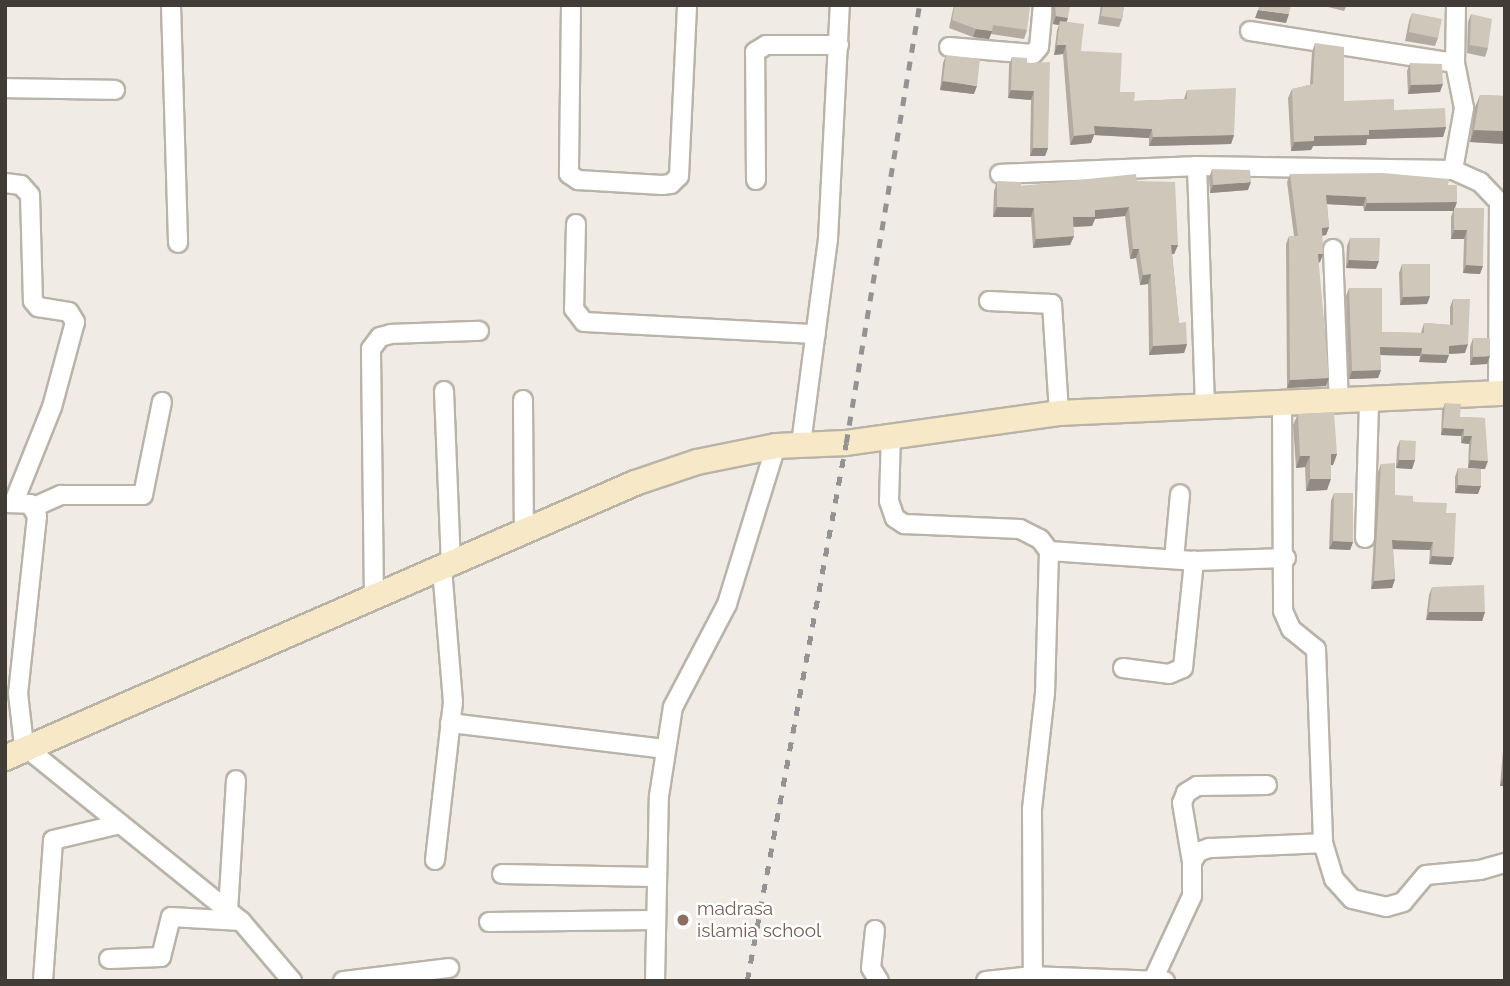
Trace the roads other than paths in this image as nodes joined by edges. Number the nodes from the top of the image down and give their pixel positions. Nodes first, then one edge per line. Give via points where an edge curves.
1 (171, 5) edge
2 (571, 5) edge
3 (687, 5) edge
4 (840, 5) edge
5 (1044, 5) edge
6 (1456, 5) edge
7 (1250, 31) dead end
8 (839, 45) junction
9 (949, 47) dead end
10 (1455, 63) junction
11 (5, 88) edge
12 (115, 90) dead end
13 (1197, 166) junction
14 (1453, 170) junction
15 (1000, 174) dead end
16 (756, 180) dead end
17 (5, 183) edge
18 (1502, 199) edge
19 (576, 224) dead end
20 (178, 243) dead end
21 (1333, 248) dead end
22 (989, 301) dead end
23 (479, 331) dead end
24 (816, 334) junction
25 (444, 391) dead end
26 (1501, 393) edge
27 (523, 400) dead end
28 (1369, 401) junction
29 (162, 402) dead end
30 (1339, 402) junction
31 (1282, 405) junction
32 (1205, 407) junction
33 (1059, 413) junction
34 (891, 434) junction
35 (788, 445) junction
36 (1180, 494) dead end
37 (10, 503) edge
38 (34, 507) junction
39 (524, 532) junction
40 (1365, 538) dead end
41 (1049, 551) junction
42 (1286, 558) junction
43 (1174, 559) junction
44 (1194, 561) junction
45 (446, 566) junction
46 (374, 598) junction
47 (1123, 668) dead end
48 (450, 723) junction
49 (665, 749) junction
50 (15, 752) edge
51 (236, 780) dead end
52 (1267, 785) dead end
53 (120, 824) junction
54 (1323, 843) junction
55 (435, 860) dead end
56 (1192, 862) junction
57 (1505, 863) edge
58 (502, 874) dead end
59 (654, 877) junction
60 (235, 916) junction
61 (654, 920) junction
62 (489, 922) dead end
63 (874, 930) dead end
64 (109, 959) dead end
65 (449, 968) dead end
66 (1032, 976) junction
67 (1153, 980) edge
68 (43, 981) edge
69 (292, 981) edge
70 (343, 981) edge
71 (655, 981) edge
72 (879, 981) edge
73 (986, 981) edge
74 (1166, 981) edge

1 - 20 street
2 - 3 street via 569,174 578,180 662,185 679,176
4 - 8 street
5 - 9 street via 1039,47 1033,54
6 - 10 street
7 - 10 street
8 - 16 street via 766,45 755,52
8 - 24 street via 828,239
10 - 14 street via 1464,108
11 - 12 street
13 - 14 street
13 - 15 street
13 - 32 street
14 - 18 street
17 - 37 street via 21,185 30,195 33,301 38,307 69,312 75,322 52,407
18 - 26 street
19 - 24 street via 574,309 584,322
21 - 30 street
22 - 33 street via 1052,304
23 - 46 street via 391,334 380,337 371,349
24 - 35 street
25 - 45 street
26 - 28 main road
27 - 39 street
28 - 30 main road
28 - 40 street
29 - 38 street via 147,488 141,497 61,495
30 - 31 main road
31 - 32 main road
31 - 42 street
32 - 33 main road
33 - 34 main road
34 - 35 main road via 846,443
34 - 41 street via 889,501 891,511 904,524 1020,529
35 - 39 main road via 696,463 647,479
35 - 49 street via 727,604 673,707
36 - 43 street
37 - 38 street
38 - 50 street via 37,516
39 - 45 main road
41 - 43 street
41 - 66 street via 1045,693 1032,809
42 - 44 street
42 - 54 street via 1285,618 1317,653
43 - 44 street
44 - 47 street via 1183,668 1169,674
45 - 46 main road
45 - 48 street via 453,687
46 - 50 main road
48 - 49 street
48 - 55 street
49 - 59 street
50 - 53 street
51 - 60 street
52 - 56 street via 1197,786 1186,793 1182,803
53 - 60 street
53 - 68 street via 53,840
54 - 56 street via 1209,848 1198,852
54 - 57 street via 1327,864 1343,892 1362,903 1386,907 1403,902 1426,875
56 - 67 street via 1192,896
58 - 59 street
59 - 61 street
60 - 64 street via 171,917 161,957
60 - 69 street
61 - 62 street
61 - 71 street
63 - 72 street via 871,968
65 - 70 street
66 - 67 street
66 - 73 street
67 - 74 street

